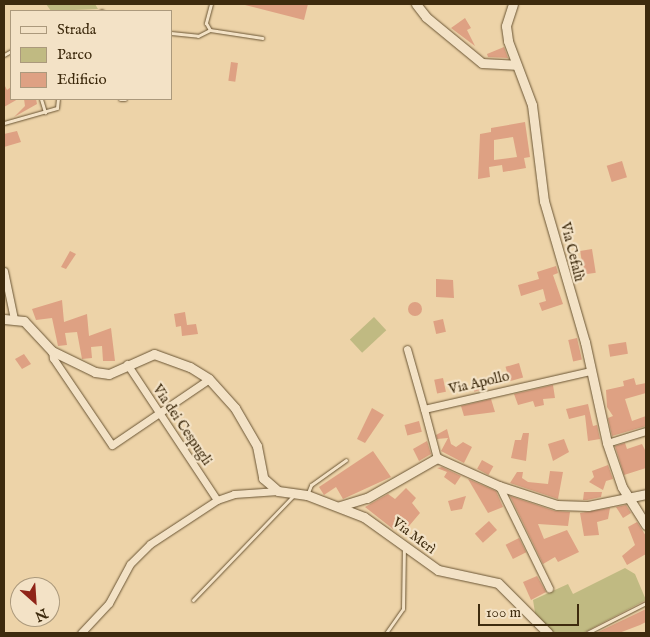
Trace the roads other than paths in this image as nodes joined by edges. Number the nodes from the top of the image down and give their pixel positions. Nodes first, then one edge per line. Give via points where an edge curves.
1 (211, 4) edge
2 (416, 4) edge
3 (513, 4) edge
4 (210, 30) junction
5 (172, 33) edge
6 (262, 38) dead end
7 (515, 66) junction
8 (41, 100) edge
9 (58, 100) edge
10 (44, 112) junction
11 (4, 123) edge
12 (4, 271) edge
13 (4, 319) edge
14 (14, 319) junction
15 (407, 349) dead end
16 (52, 351) junction
17 (127, 364) junction
18 (590, 371) junction
19 (209, 379) junction
20 (424, 409) junction
21 (160, 413) junction
22 (646, 431) edge
23 (607, 443) junction
24 (437, 458) junction
25 (346, 460) dead end
26 (499, 486) junction
27 (278, 491) junction
28 (295, 493) junction
29 (646, 494) edge
30 (307, 495) junction
31 (627, 497) junction
32 (367, 498) junction
33 (217, 500) junction
34 (336, 507) junction
35 (364, 517) junction
36 (646, 525) edge
37 (404, 546) junction
38 (549, 588) dead end
39 (193, 600) dead end
40 (646, 603) edge
41 (81, 633) edge
42 (386, 633) edge
43 (548, 633) edge
44 (587, 633) edge

1 - 4 lane via 206,23
2 - 7 street via 426,18 482,63
3 - 7 street, Via Cefalù via 506,26
4 - 5 lane via 198,36
4 - 6 lane
7 - 18 street, Via Cefalù via 532,105 544,201
8 - 10 lane
9 - 10 lane via 59,105
10 - 11 lane
12 - 14 street
13 - 14 street
14 - 16 street via 33,328
15 - 20 street
16 - 17 street via 95,372 109,374
16 - 21 street via 53,358 112,445
17 - 19 street via 154,354
17 - 21 street, Via dei Cespugli
18 - 20 street, Via Apollo
18 - 23 street, Via Cefalù
19 - 21 street
19 - 27 street via 223,392 252,435 258,468
20 - 24 street
21 - 33 street, Via dei Cespugli
22 - 23 street
23 - 31 street, Via Cefalù
24 - 26 street
24 - 32 street
25 - 30 lane via 311,485
26 - 31 street via 573,507
26 - 38 street
27 - 28 street, Via Merì
27 - 33 street via 234,494
28 - 30 street, Via Merì
28 - 39 lane
29 - 31 street
30 - 34 street, Via Merì
31 - 36 street, Via Cefalù
32 - 34 street
32 - 35 street via 362,504
33 - 41 street via 139,554 109,603
34 - 35 street, Via Merì
35 - 37 street, Via Merì
37 - 42 lane via 403,609
37 - 43 street, Via Merì via 438,570 498,583
40 - 44 lane

